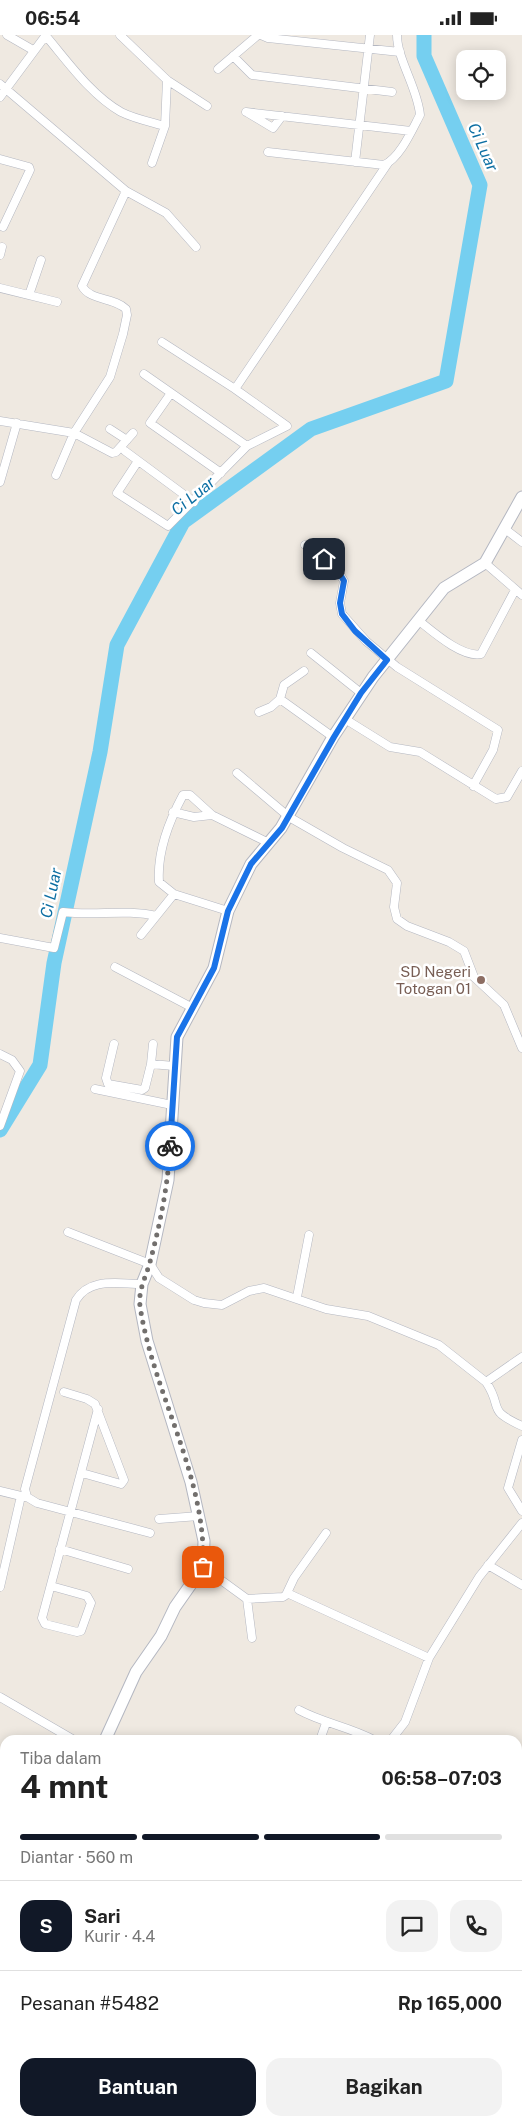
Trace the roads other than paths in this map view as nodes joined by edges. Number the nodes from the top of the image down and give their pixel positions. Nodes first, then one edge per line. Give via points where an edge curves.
1 (7, 35) edge
2 (46, 35) edge
3 (120, 35) edge
4 (259, 35) edge
5 (370, 35) edge
6 (397, 35) edge
7 (33, 50) junction
8 (368, 50) junction
9 (400, 52) junction
10 (233, 56) junction
11 (218, 69) dead end
12 (167, 80) junction
13 (3, 86) edge
14 (364, 89) junction
15 (392, 92) dead end
16 (0, 97) edge
17 (207, 106) dead end
18 (282, 116) dead end
19 (359, 124) junction
20 (165, 126) junction
21 (411, 131) junction
22 (268, 152) dead end
23 (0, 159) edge
24 (356, 162) junction
25 (152, 163) dead end
26 (388, 163) junction
27 (126, 191) junction
28 (3, 227) dead end
29 (196, 247) dead end
30 (41, 260) dead end
31 (0, 288) edge
32 (29, 295) junction
33 (57, 302) dead end
34 (162, 342) dead end
35 (144, 374) dead end
36 (235, 389) junction
37 (171, 393) junction
38 (0, 421) edge
39 (17, 423) junction
40 (110, 429) dead end
41 (74, 433) junction
42 (133, 433) dead end
43 (127, 440) junction
44 (247, 446) junction
45 (125, 451) dead end
46 (138, 461) junction
47 (221, 473) junction
48 (56, 475) dead end
49 (0, 482) edge
50 (522, 497) edge
51 (194, 502) junction
52 (505, 529) junction
53 (522, 542) edge
54 (305, 545) dead end
55 (485, 563) junction
56 (515, 590) junction
57 (522, 595) edge
58 (418, 620) junction
59 (311, 653) dead end
60 (387, 660) junction
61 (304, 671) dead end
62 (361, 693) junction
63 (280, 699) junction
64 (259, 712) dead end
65 (345, 719) junction
66 (334, 737) junction
67 (522, 771) edge
68 (237, 773) dead end
69 (520, 780) edge
70 (474, 785) junction
71 (173, 813) junction
72 (212, 815) junction
73 (289, 817) junction
74 (269, 843) junction
75 (174, 894) junction
76 (228, 911) junction
77 (156, 916) junction
78 (141, 935) dead end
79 (0, 938) edge
80 (115, 967) dead end
81 (191, 1007) junction
82 (114, 1044) dead end
83 (153, 1044) dead end
84 (522, 1048) edge
85 (0, 1054) edge
86 (151, 1064) junction
87 (174, 1066) junction
88 (95, 1089) dead end
89 (172, 1105) junction
90 (0, 1126) edge
91 (68, 1232) dead end
92 (309, 1235) dead end
93 (150, 1264) junction
94 (142, 1284) junction
95 (297, 1297) junction
96 (522, 1357) edge
97 (486, 1382) junction
98 (64, 1393) dead end
99 (98, 1409) junction
100 (522, 1426) edge
101 (92, 1434) junction
102 (108, 1438) junction
103 (522, 1440) edge
104 (82, 1473) junction
105 (0, 1491) edge
106 (24, 1496) junction
107 (522, 1511) edge
108 (71, 1513) junction
109 (199, 1516) junction
110 (159, 1519) dead end
111 (522, 1523) edge
112 (150, 1533) dead end
113 (326, 1533) dead end
114 (60, 1549) junction
115 (488, 1565) junction
116 (203, 1567) junction
117 (128, 1569) dead end
118 (522, 1585) edge
119 (51, 1586) junction
120 (0, 1587) edge
121 (288, 1593) junction
122 (247, 1599) junction
123 (252, 1637) dead end
124 (429, 1658) junction
125 (0, 1697) edge
126 (299, 1710) dead end
127 (326, 1723) junction
128 (65, 1735) edge
129 (108, 1735) edge
130 (322, 1735) edge
131 (364, 1735) edge
132 (395, 1735) edge

1 - 7 street
2 - 7 street
2 - 20 street via 88,85 112,106
3 - 12 street
4 - 8 street via 268,39
4 - 10 street
5 - 8 street
6 - 9 street
7 - 13 street
8 - 9 street
8 - 14 street
9 - 21 street via 420,115
10 - 11 street
10 - 14 street via 252,75
12 - 17 street
12 - 20 street
13 - 16 street
13 - 27 street
14 - 15 street
14 - 19 street
18 - 19 street
19 - 21 street
19 - 24 street
20 - 25 street
21 - 26 street
22 - 24 street
23 - 28 street via 30,170
24 - 26 street
26 - 36 street
27 - 29 street via 166,213
27 - 41 street via 82,286 91,295 117,302 126,309 123,334 110,377
30 - 32 street
31 - 32 street
32 - 33 street
34 - 36 street
35 - 37 street
36 - 44 street via 287,426
37 - 44 street
37 - 47 street via 150,423
38 - 39 street
39 - 41 street
39 - 49 street
40 - 43 street
41 - 43 street via 112,453
41 - 48 street
42 - 43 street
44 - 47 street
45 - 46 street
46 - 51 street
46 - 51 street via 117,493 168,526
47 - 51 street
50 - 52 street
52 - 53 street
52 - 55 street
54 - 60 street via 338,571 344,581 340,603 342,614 355,631
55 - 56 street
55 - 58 street via 444,587
56 - 57 street
56 - 58 street via 481,654 472,654 454,646
58 - 60 street
59 - 62 street
60 - 62 street
60 - 70 street via 498,730 493,749
61 - 63 street via 284,685
62 - 65 street
63 - 64 street
63 - 66 street
65 - 66 street
65 - 70 street via 390,747 420,752
66 - 73 street
67 - 69 street
68 - 73 street
69 - 70 street via 502,799 488,796
71 - 72 street via 194,817
71 - 72 street via 183,795 187,794
71 - 75 street via 159,878 162,886
72 - 74 street
73 - 74 street
73 - 84 street via 394,875 397,919 464,951 474,977 504,1005
74 - 76 street via 251,864
75 - 76 street
75 - 77 street
76 - 81 street via 214,968
77 - 78 street
77 - 79 street via 139,912 63,912 54,948
80 - 81 street
81 - 87 street via 177,1037
82 - 86 street via 106,1078 108,1084 142,1090
83 - 86 street
85 - 90 street via 12,1060 20,1071
86 - 87 street
87 - 89 street
88 - 89 street
89 - 93 street via 167,1185
91 - 93 street
92 - 95 street
93 - 94 street
93 - 95 street via 159,1278 204,1303 222,1305 249,1291 264,1288
94 - 106 street via 102,1283 88,1287 76,1300
94 - 109 street via 140,1304 147,1341 180,1440
95 - 97 street via 326,1309 368,1316 439,1345
96 - 97 street
97 - 100 street via 497,1411 502,1417
98 - 99 street via 92,1401
99 - 101 street
99 - 102 street
101 - 102 street
101 - 104 street
102 - 104 street via 123,1483
103 - 107 street via 508,1489
104 - 108 street
105 - 106 street
106 - 108 street
106 - 120 street
108 - 112 street
108 - 114 street
109 - 110 street
109 - 116 street via 204,1541
111 - 115 street
113 - 121 street via 294,1578
114 - 117 street
114 - 119 street
115 - 118 street
115 - 124 street
116 - 122 street
116 - 129 street via 136,1671
119 - 119 street via 90,1599 81,1631 42,1621
121 - 122 street via 277,1598
121 - 124 street
122 - 123 street
124 - 132 street via 406,1722
125 - 128 street
126 - 127 street
127 - 130 street
127 - 131 street

